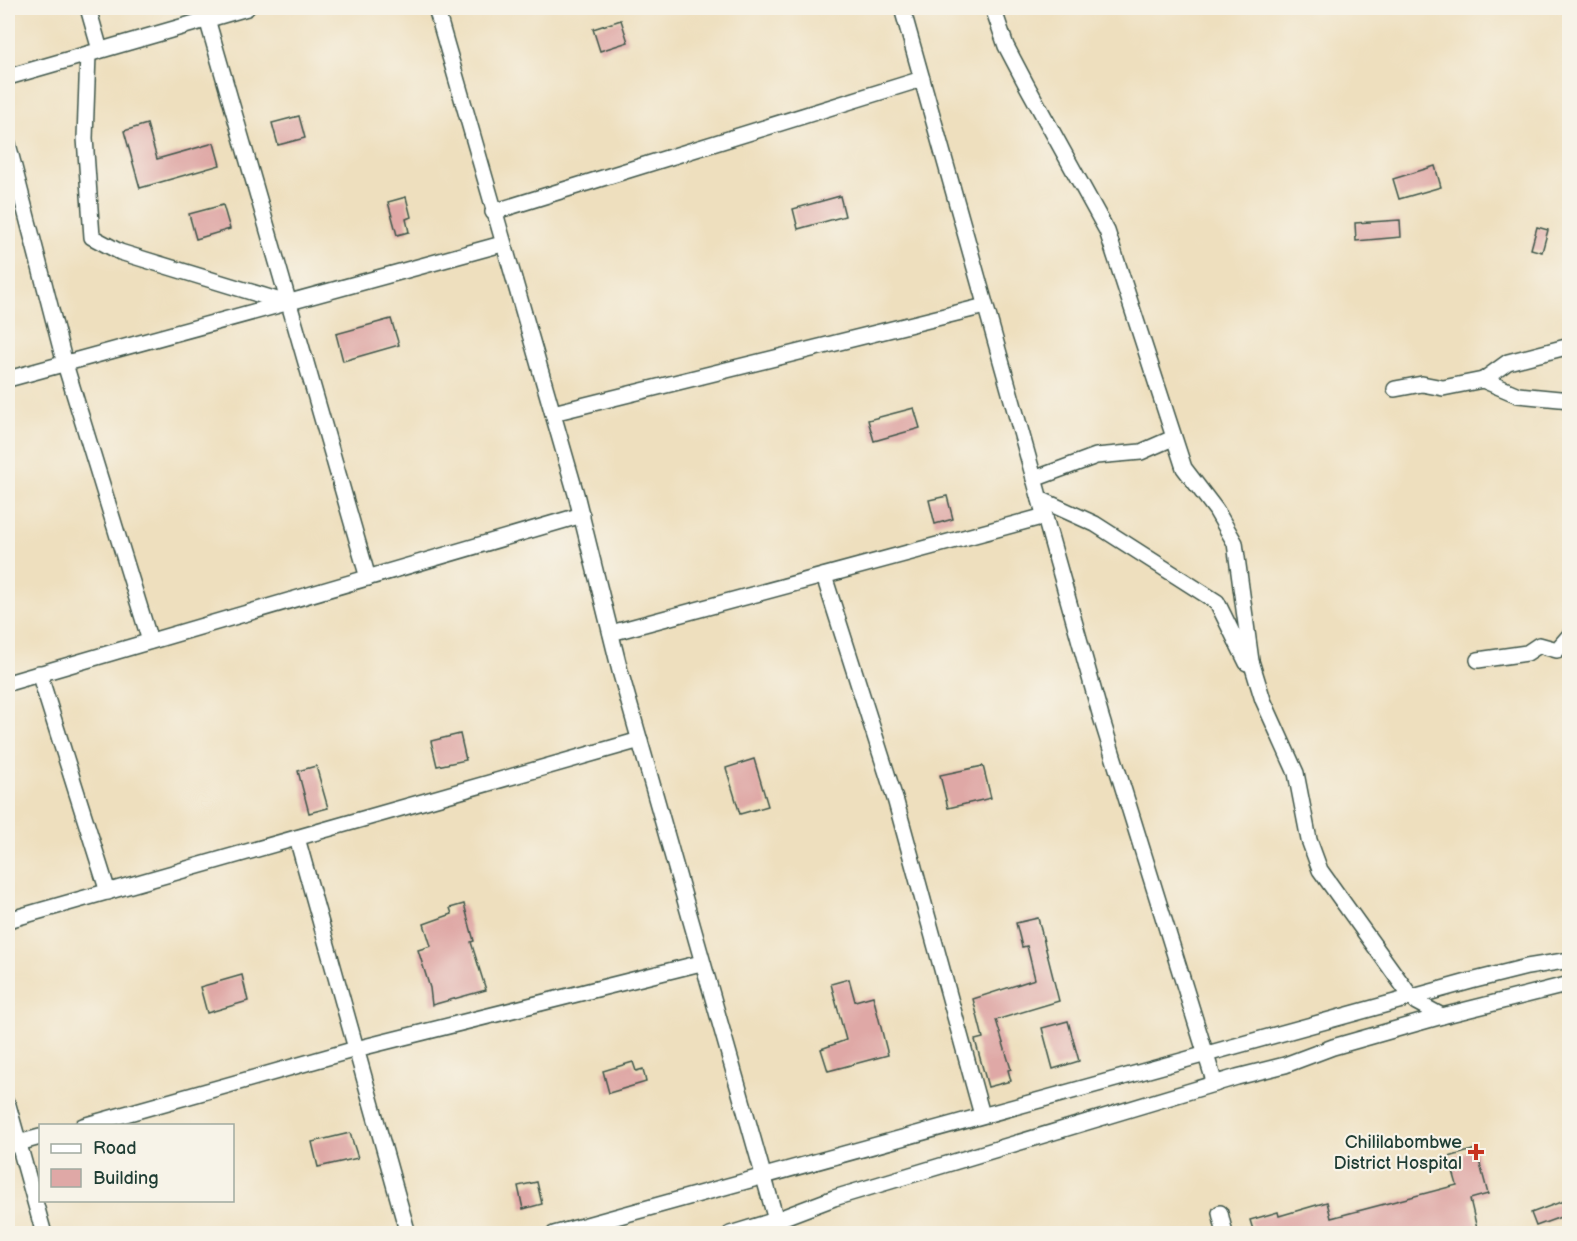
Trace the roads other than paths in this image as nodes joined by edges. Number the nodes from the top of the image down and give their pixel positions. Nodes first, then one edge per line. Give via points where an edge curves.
1 (88, 8) edge
2 (247, 8) edge
3 (436, 8) edge
4 (902, 8) edge
5 (993, 8) edge
6 (207, 19) junction
7 (94, 52) junction
8 (8, 77) edge
9 (922, 79) junction
10 (8, 144) edge
11 (493, 212) junction
12 (502, 244) junction
13 (287, 303) junction
14 (985, 306) junction
15 (1569, 346) edge
16 (65, 363) junction
17 (8, 379) edge
18 (1483, 380) junction
19 (1395, 389) dead end
20 (1569, 400) edge
21 (552, 413) junction
22 (1173, 438) junction
23 (1034, 479) junction
24 (1040, 499) junction
25 (582, 515) junction
26 (1045, 516) junction
27 (824, 576) junction
28 (368, 578) junction
29 (611, 633) junction
30 (1569, 635) edge
31 (150, 641) junction
32 (1478, 660) dead end
33 (39, 673) junction
34 (8, 682) edge
35 (1258, 685) junction
36 (640, 740) junction
37 (297, 838) junction
38 (108, 892) junction
39 (8, 920) edge
40 (1569, 960) edge
41 (701, 963) junction
42 (1569, 984) edge
43 (1413, 998) junction
44 (1442, 1016) junction
45 (356, 1049) junction
46 (1206, 1054) junction
47 (1215, 1084) junction
48 (8, 1105) edge
49 (982, 1115) junction
50 (86, 1124) edge
51 (39, 1137) edge
52 (13, 1145) edge
53 (764, 1176) junction
54 (1220, 1213) dead end
55 (778, 1227) edge
56 (44, 1233) edge
57 (408, 1233) edge
58 (554, 1233) edge
59 (730, 1233) edge
60 (1225, 1233) edge

1 - 7 street
2 - 6 street
3 - 11 street
4 - 9 street
5 - 22 street via 1017,67 1107,231
6 - 7 street
6 - 13 street
7 - 8 street
7 - 13 street via 85,138 92,237 120,252
9 - 11 street
9 - 14 street
10 - 16 street
11 - 12 street
12 - 13 street
12 - 21 street
13 - 16 street
13 - 28 street
14 - 21 street
14 - 23 street
15 - 18 street via 1508,362
16 - 17 street
16 - 31 street
18 - 19 street via 1443,388 1422,384
18 - 20 street via 1518,396
21 - 25 street
22 - 23 street via 1141,452 1096,456
22 - 35 street via 1184,468 1235,543 1251,661
23 - 24 street
24 - 26 street
24 - 35 street via 1095,524 1217,602
25 - 28 street
25 - 29 street
26 - 27 street
26 - 46 street via 1101,717
27 - 29 street
27 - 49 street via 896,802
28 - 31 street
29 - 36 street
30 - 32 street via 1557,651 1539,645 1527,653
31 - 33 street
33 - 34 street
33 - 38 street
35 - 43 street via 1296,774 1309,840 1320,870
36 - 37 street
36 - 41 street
37 - 38 street
37 - 45 street
38 - 39 street
40 - 43 street via 1527,967
41 - 45 street
41 - 53 street
42 - 44 street
43 - 44 street
43 - 46 street
44 - 47 street
45 - 50 street
45 - 57 street
46 - 47 street
46 - 49 street
47 - 55 street via 834,1198
48 - 52 street
49 - 53 street
51 - 52 street
52 - 56 street
53 - 55 street
53 - 58 street
54 - 60 street
55 - 59 street

